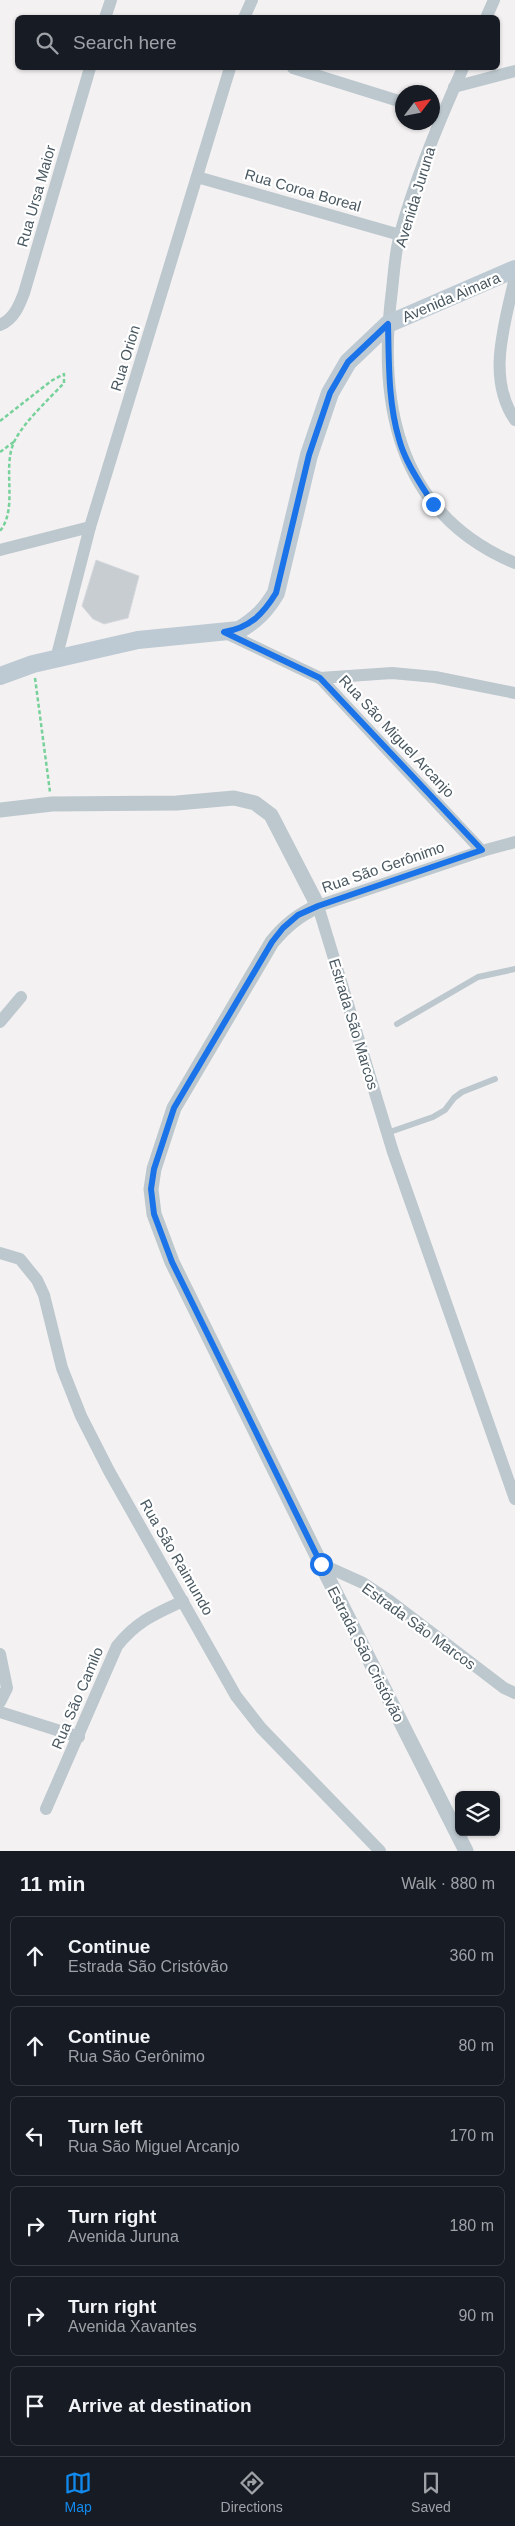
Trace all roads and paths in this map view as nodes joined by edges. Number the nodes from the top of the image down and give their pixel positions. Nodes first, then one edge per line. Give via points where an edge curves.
1 (110, 0) edge
2 (252, 0) edge
3 (494, 0) edge
4 (106, 15) edge
5 (245, 15) edge
6 (487, 15) edge
7 (89, 70) edge
8 (229, 70) edge
9 (299, 70) edge
10 (461, 70) edge
11 (515, 71) edge
12 (454, 87) junction
13 (395, 100) edge
14 (440, 107) edge
15 (431, 130) edge
16 (197, 177) junction
17 (400, 235) junction
18 (515, 269) edge
19 (515, 277) edge
20 (388, 324) junction
21 (0, 325) edge
22 (515, 388) edge
23 (502, 394) junction
24 (515, 420) edge
25 (0, 421) edge
26 (15, 440) junction
27 (0, 452) edge
28 (90, 527) junction
29 (0, 531) edge
30 (0, 550) edge
31 (515, 563) edge
32 (224, 632) junction
33 (56, 659) junction
34 (34, 664) junction
35 (0, 676) edge
36 (320, 678) junction
37 (515, 693) edge
38 (52, 804) junction
39 (2, 813) edge
40 (515, 842) edge
41 (482, 850) junction
42 (318, 906) junction
43 (515, 969) edge
44 (21, 997) dead end
45 (0, 1022) edge
46 (397, 1024) dead end
47 (495, 1079) dead end
48 (387, 1133) junction
49 (0, 1253) edge
50 (515, 1499) edge
51 (321, 1564) junction
52 (183, 1601) junction
53 (0, 1654) edge
54 (515, 1693) edge
55 (0, 1702) edge
56 (0, 1712) edge
57 (78, 1737) junction
58 (46, 1809) dead end
59 (380, 1851) edge
60 (466, 1851) edge

1 - 4 street
2 - 5 street
3 - 6 street
7 - 21 street, Rua Ursa Maior via 24,293 17,310
8 - 16 street, Rua Orion
9 - 13 street
10 - 12 street, Avenida Juruna
11 - 12 street
12 - 14 street, Avenida Juruna
15 - 17 street, Avenida Juruna
16 - 17 street, Rua Coroa Boreal
16 - 28 street, Rua Orion
17 - 20 street, Avenida Juruna
18 - 20 main road, Avenida Aimara
19 - 23 street via 498,360
20 - 31 street, Avenida Juruna via 390,397 399,440 412,470 433,504 459,532
20 - 32 main road via 348,362 330,393 309,455 276,593 265,612 252,622 239,630
22 - 23 street
23 - 24 street
25 - 26 path via 64,374 64,383
26 - 27 path
26 - 29 path via 9,472 7,522
28 - 30 street
28 - 33 street, Rua Orion
32 - 33 main road via 138,640
32 - 36 street, Rua São Miguel Arcanjo
33 - 34 main road
34 - 35 main road
34 - 38 path
36 - 37 street via 392,673 435,677
36 - 41 street, Rua São Miguel Arcanjo
38 - 39 street, Estrada São Marcos
38 - 42 street, Estrada São Marcos via 177,803 234,798 255,803 271,816
40 - 41 street, Rua São Gerônimo
41 - 42 street, Rua São Gerônimo
42 - 48 street, Estrada São Marcos
42 - 51 street, Estrada São Cristóvão via 298,915 283,928 227,1016 174,1108 154,1169 151,1189 154,1214 172,1262
43 - 46 lane via 478,977
44 - 45 street
47 - 48 lane via 462,1092 445,1110 433,1117
48 - 50 street, Estrada São Marcos
49 - 52 street, Rua São Raimundo via 20,1259 37,1280 44,1295 62,1368 81,1416
51 - 54 street, Estrada São Marcos via 363,1584
51 - 60 street, Estrada São Cristóvão
52 - 57 street, Rua São Camilo via 130,1629 117,1646
52 - 59 street, Rua São Raimundo via 236,1696 261,1728
53 - 55 street via 7,1688
56 - 57 street
57 - 58 street, Rua São Camilo

